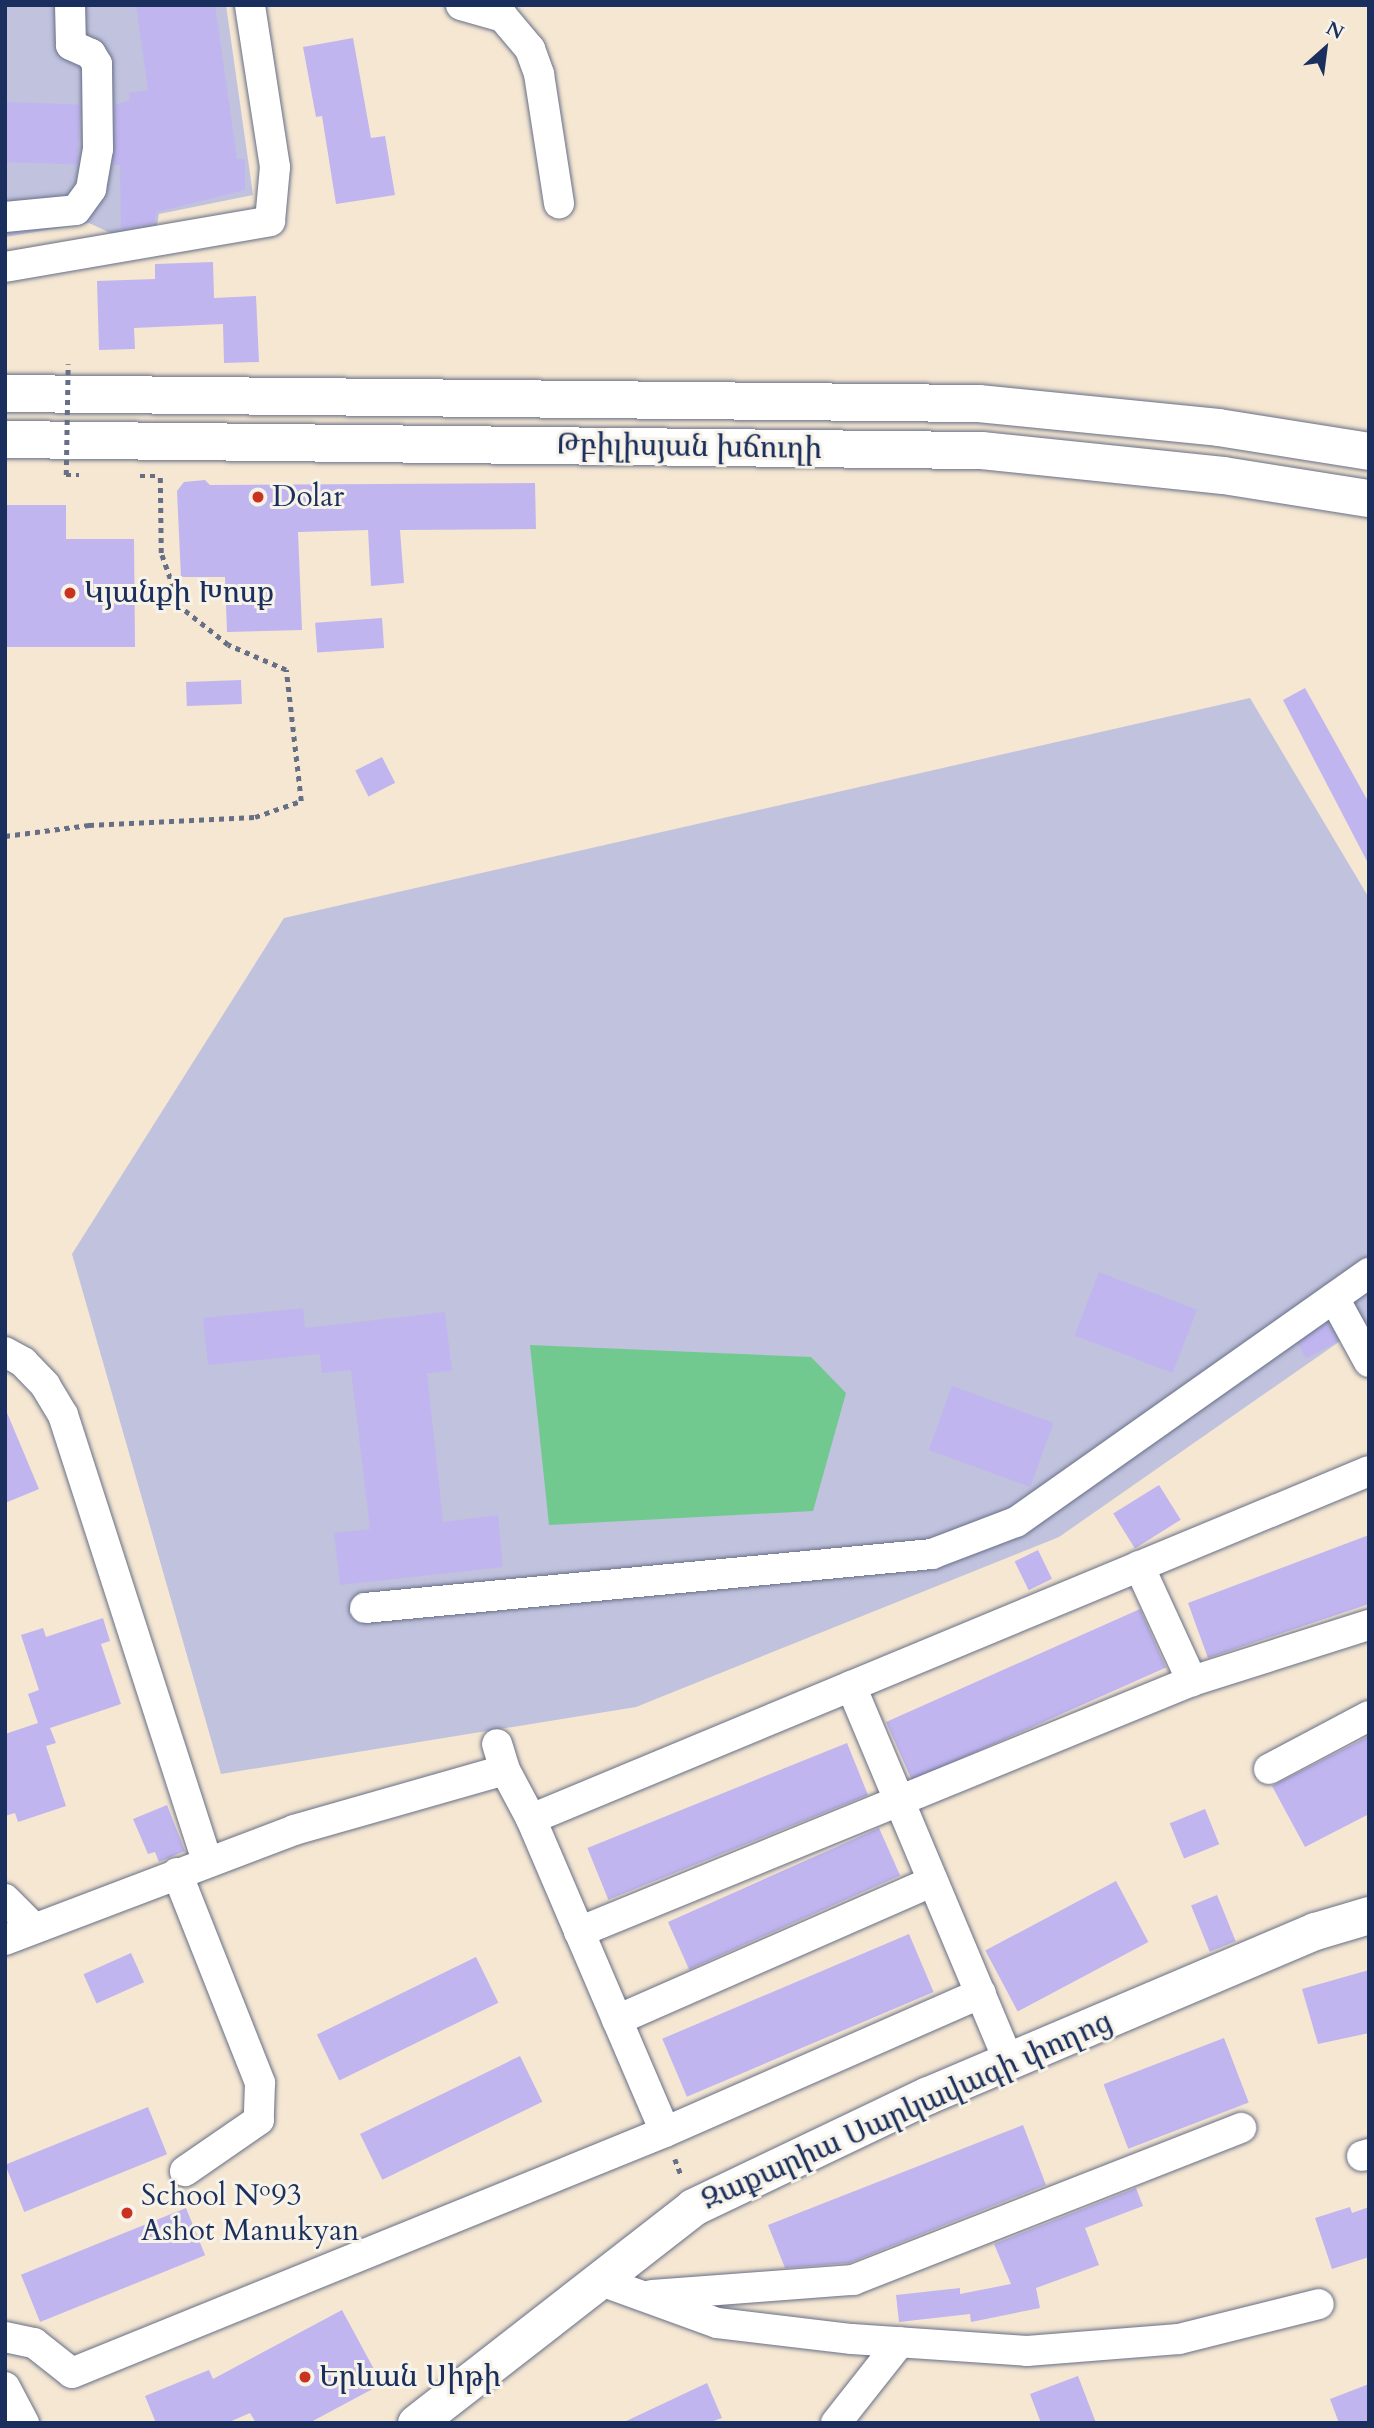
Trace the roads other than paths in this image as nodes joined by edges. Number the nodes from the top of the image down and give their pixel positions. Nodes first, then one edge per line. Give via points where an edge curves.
1 (70, 5) edge
2 (250, 5) edge
3 (461, 5) edge
4 (559, 204) dead end
5 (5, 217) edge
6 (5, 267) edge
7 (5, 393) edge
8 (5, 439) edge
9 (1369, 451) edge
10 (1369, 498) edge
11 (1369, 1273) edge
12 (1334, 1298) junction
13 (1366, 1349) edge
14 (5, 1352) edge
15 (1369, 1471) edge
16 (1139, 1566) junction
17 (365, 1608) dead end
18 (1369, 1625) edge
19 (1192, 1681) junction
20 (851, 1686) junction
21 (1369, 1716) edge
22 (1269, 1769) dead end
23 (898, 1799) junction
24 (531, 1819) junction
25 (207, 1862) junction
26 (177, 1873) junction
27 (933, 1881) junction
28 (5, 1899) edge
29 (1369, 1915) edge
30 (33, 1927) junction
31 (579, 1932) junction
32 (5, 1940) edge
33 (981, 1993) junction
34 (617, 2020) junction
35 (1009, 2061) junction
36 (1241, 2128) dead end
37 (665, 2132) junction
38 (185, 2171) dead end
39 (601, 2281) junction
40 (641, 2295) junction
41 (1318, 2304) dead end
42 (5, 2337) edge
43 (901, 2342) junction
44 (5, 2387) edge
45 (24, 2423) edge
46 (416, 2423) edge
47 (836, 2423) edge

1 - 5 street via 71,46 91,54 97,64 98,149 91,188 76,210
2 - 6 street via 275,167 270,221
3 - 4 street via 503,17 530,49 539,74
7 - 9 main road, Թբիլիսյան խճուղի via 978,403 1218,427
8 - 10 main road, Թբիլիսյան խճուղի via 981,450 1223,475
11 - 12 street
12 - 13 street
12 - 17 street via 1016,1522 932,1554
14 - 25 street via 23,1362 45,1385 63,1415
15 - 16 street
16 - 19 street
16 - 20 street
18 - 19 street
19 - 23 street
20 - 23 street
20 - 24 street
21 - 22 street
23 - 27 street
23 - 31 street
24 - 25 street via 501,1757
24 - 31 street
25 - 26 street
26 - 30 street
26 - 38 street via 260,2082 259,2120
27 - 33 street
27 - 34 street
28 - 30 street
29 - 35 main road, Զաքարիա Սարկավագի փողոց via 1315,1931
30 - 32 street
31 - 34 street
33 - 35 street
33 - 37 street
34 - 37 street
35 - 39 main road, Զաքարիա Սարկավագի փողոց via 693,2207
36 - 40 street via 853,2280
37 - 42 street via 72,2374 34,2343
39 - 40 street
39 - 46 main road, Զաքարիա Սարկավագի փողոց
40 - 43 street via 718,2323
41 - 43 street via 1179,2339 1027,2351
43 - 47 street
44 - 45 street

